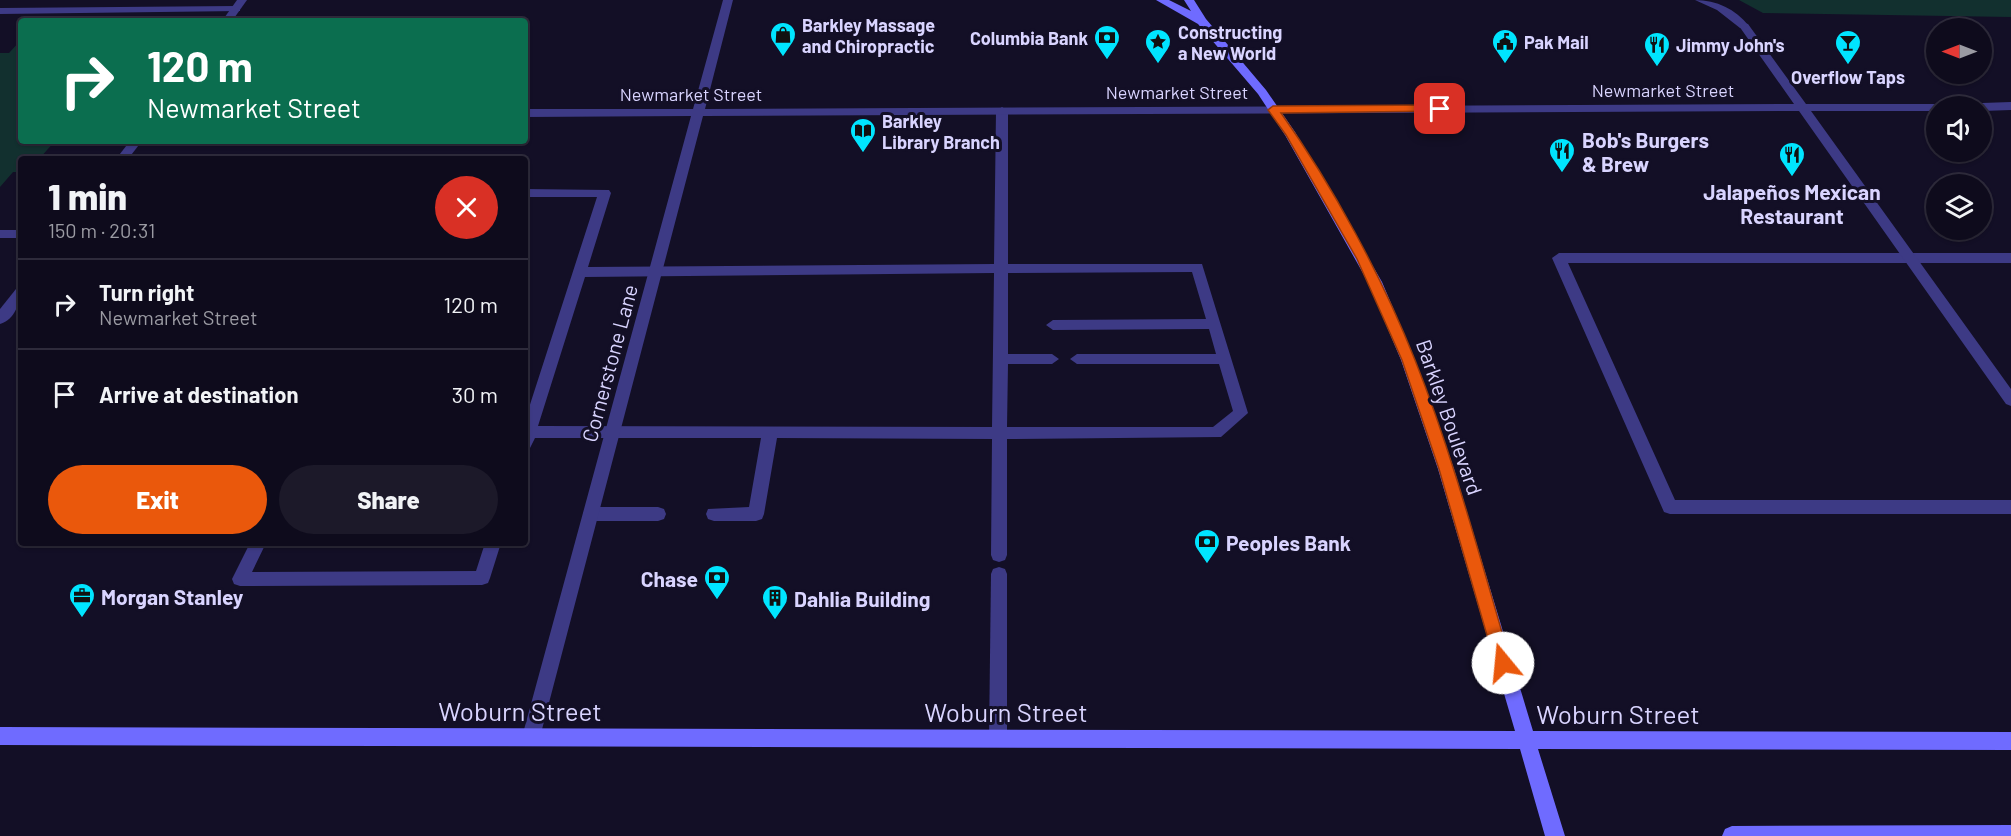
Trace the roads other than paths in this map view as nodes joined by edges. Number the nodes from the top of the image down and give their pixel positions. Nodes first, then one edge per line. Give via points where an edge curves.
1 (728, 0) edge
2 (1161, 0) edge
3 (1189, 0) edge
4 (1700, 0) edge
5 (239, 4) edge
6 (0, 11) edge
7 (228, 18) edge
8 (1202, 21) junction
9 (1992, 106) edge
10 (2011, 106) edge
11 (1802, 107) junction
12 (1926, 107) edge
13 (1273, 110) junction
14 (1002, 111) junction
15 (698, 112) junction
16 (528, 113) edge
17 (134, 144) edge
18 (124, 156) edge
19 (528, 193) edge
20 (0, 234) edge
21 (18, 234) edge
22 (1910, 258) junction
23 (2011, 258) edge
24 (1001, 268) junction
25 (656, 271) junction
26 (580, 272) junction
27 (18, 296) edge
28 (0, 319) edge
29 (1214, 324) junction
30 (1053, 325) dead end
31 (1000, 359) junction
32 (1052, 359) dead end
33 (1077, 359) dead end
34 (1225, 359) junction
35 (2011, 400) edge
36 (613, 432) junction
37 (770, 432) junction
38 (1000, 432) junction
39 (528, 435) edge
40 (528, 438) edge
41 (2011, 507) edge
42 (591, 514) junction
43 (658, 514) dead end
44 (714, 514) dead end
45 (256, 546) edge
46 (492, 546) edge
47 (999, 555) dead end
48 (999, 574) dead end
49 (0, 736) edge
50 (531, 737) junction
51 (998, 738) junction
52 (1526, 739) junction
53 (2011, 741) edge
54 (2011, 835) edge
55 (1555, 836) edge
56 (1732, 836) edge

1 - 15 street, Cornerstone Lane
2 - 8 main road, Barkley Boulevard
3 - 8 main road, Barkley Boulevard
4 - 11 street via 1744,26
5 - 6 street
5 - 7 street
8 - 13 main road, Barkley Boulevard
9 - 10 street
11 - 12 street, Newmarket Street
11 - 13 street, Newmarket Street
11 - 22 street
13 - 14 street, Newmarket Street
13 - 52 main road, Barkley Boulevard via 1364,259 1408,360 1446,469
14 - 15 street, Newmarket Street
14 - 24 street
15 - 16 street, Newmarket Street
15 - 25 street, Cornerstone Lane
17 - 18 street
19 - 26 street via 605,193
20 - 21 street
22 - 23 street
22 - 35 street
22 - 41 street via 1559,258 1670,507
24 - 25 street
24 - 29 street via 1197,267
24 - 31 street
25 - 26 street
25 - 36 street, Cornerstone Lane
26 - 39 street
27 - 28 street
29 - 30 street
29 - 34 street
31 - 32 street
31 - 38 street
33 - 34 street
34 - 38 street via 1241,413 1216,433
36 - 37 street
36 - 40 street
36 - 42 street, Cornerstone Lane
37 - 38 street
37 - 44 street via 756,514
38 - 47 street
42 - 43 street
42 - 50 street, Cornerstone Lane
45 - 46 street via 240,579 482,578
48 - 51 street
49 - 50 main road, Woburn Street
50 - 51 main road, Woburn Street
51 - 52 main road, Woburn Street
52 - 53 main road, Woburn Street
52 - 55 main road, Barkley Boulevard
54 - 56 main road

